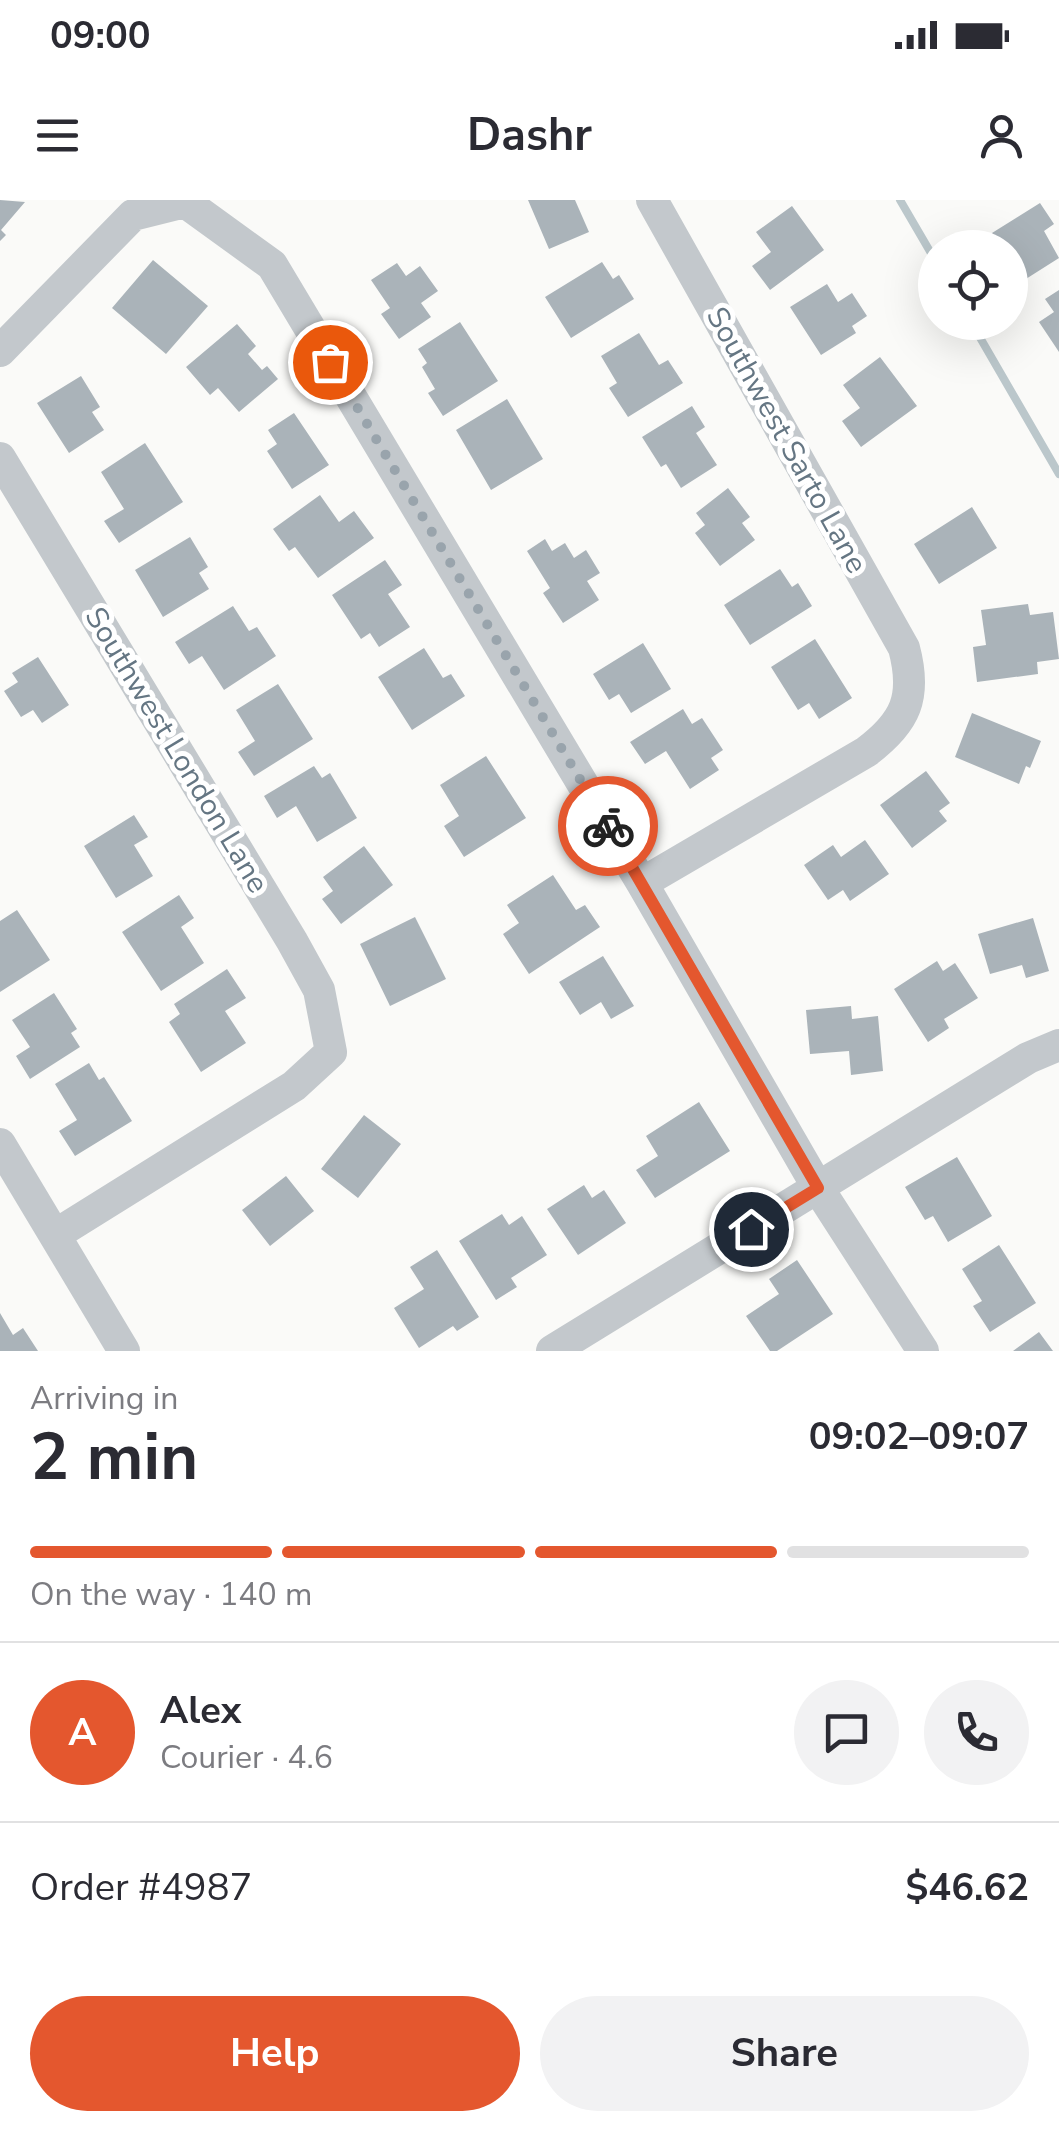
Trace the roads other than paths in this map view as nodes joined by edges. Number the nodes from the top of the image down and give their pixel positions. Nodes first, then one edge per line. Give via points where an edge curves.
1 (652, 200) edge
2 (185, 201) edge
3 (0, 351) edge
4 (0, 458) edge
5 (642, 883) junction
6 (1059, 1044) edge
7 (0, 1144) edge
8 (818, 1188) junction
9 (55, 1234) junction
10 (124, 1351) edge
11 (552, 1351) edge
12 (923, 1351) edge

1 - 5 street, Southwest Sarto Lane via 904,648 912,684 904,712 866,752
2 - 3 street via 132,215
2 - 5 street via 272,264
4 - 9 street, Southwest London Lane via 292,941 319,990 332,1052 294,1086
5 - 8 street
6 - 8 street
7 - 9 street
8 - 11 street
8 - 12 street
9 - 10 street

